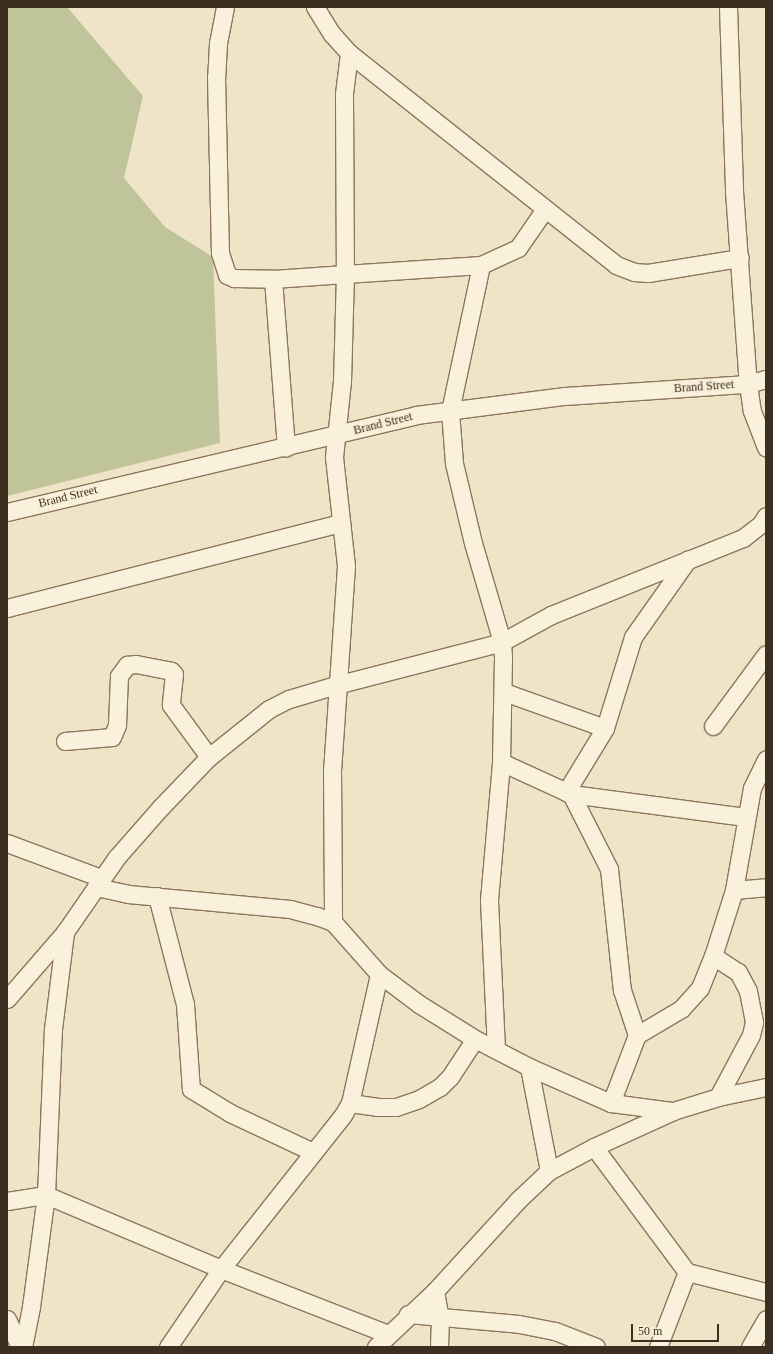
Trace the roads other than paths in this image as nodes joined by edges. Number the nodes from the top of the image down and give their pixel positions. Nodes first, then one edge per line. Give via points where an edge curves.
1 (225, 7) edge
2 (315, 7) edge
3 (728, 7) edge
4 (349, 53) junction
5 (545, 209) junction
6 (740, 258) junction
7 (481, 264) junction
8 (345, 274) junction
9 (273, 279) junction
10 (766, 379) edge
11 (748, 384) junction
12 (450, 411) junction
13 (336, 436) junction
14 (286, 447) junction
15 (766, 447) edge
16 (7, 512) edge
17 (766, 516) edge
18 (341, 523) junction
19 (688, 559) junction
20 (7, 608) edge
21 (502, 642) junction
22 (766, 654) edge
23 (336, 685) junction
24 (504, 692) junction
25 (713, 726) dead end
26 (605, 728) junction
27 (65, 741) dead end
28 (209, 757) junction
29 (766, 759) edge
30 (501, 762) junction
31 (569, 793) junction
32 (745, 817) junction
33 (7, 843) edge
34 (98, 882) junction
35 (766, 887) edge
36 (734, 890) junction
37 (157, 896) junction
38 (333, 922) junction
39 (65, 932) junction
40 (714, 956) junction
41 (379, 974) junction
42 (7, 1000) edge
43 (637, 1035) junction
44 (475, 1039) junction
45 (496, 1049) junction
46 (529, 1067) junction
47 (766, 1087) edge
48 (718, 1097) junction
49 (350, 1103) junction
50 (611, 1103) junction
51 (673, 1111) junction
52 (594, 1147) junction
53 (313, 1152) junction
54 (548, 1171) junction
55 (46, 1195) junction
56 (7, 1201) edge
57 (221, 1269) junction
58 (687, 1272) junction
59 (435, 1291) junction
60 (766, 1292) edge
61 (408, 1314) junction
62 (440, 1318) junction
63 (766, 1318) edge
64 (7, 1319) edge
65 (388, 1334) junction
66 (20, 1347) edge
67 (23, 1347) edge
68 (168, 1347) edge
69 (376, 1347) edge
70 (439, 1347) edge
71 (596, 1347) edge
72 (658, 1347) edge
73 (750, 1347) edge

1 - 9 street via 218,43 216,77 220,253 227,275 234,278
2 - 4 street via 332,34
3 - 6 street via 734,191
4 - 5 street
4 - 8 street via 344,94
5 - 6 street via 616,265 634,272 663,272
5 - 7 street via 518,248
6 - 11 street
7 - 8 street
7 - 12 street
8 - 9 street
8 - 13 street via 342,381
9 - 14 street
10 - 11 street, Brand Street
11 - 12 street, Brand Street via 565,396
11 - 15 street via 752,411
12 - 13 street, Brand Street via 416,416
12 - 21 street via 454,463 473,543
13 - 14 street, Brand Street
13 - 18 street via 334,471
14 - 16 street, Brand Street
17 - 19 street via 761,524 743,538
18 - 20 street
18 - 23 street via 346,566
19 - 21 street via 551,615
19 - 26 street via 632,637
21 - 23 street
21 - 24 street
22 - 25 street
23 - 28 street via 289,698 269,709
23 - 38 street via 332,769
24 - 26 street
24 - 30 street
26 - 31 street
27 - 28 street via 112,737 117,725 119,676 127,665 136,664 171,671 174,674 171,705
28 - 34 street via 156,812
29 - 32 street via 757,773
30 - 31 street
30 - 45 street via 489,900
31 - 32 street
31 - 43 street via 608,869 622,990
32 - 36 street
33 - 34 street
34 - 37 street via 128,894
34 - 39 street
35 - 36 street
36 - 40 street
37 - 38 street via 290,909
37 - 53 street via 185,1004 191,1088 230,1113
38 - 41 street
39 - 42 street
39 - 55 street via 52,1029
40 - 43 street via 700,988 689,1002 672,1016
40 - 48 street via 738,972 748,991 754,1022 751,1035
41 - 44 street via 419,1004
41 - 49 street
43 - 50 street
44 - 45 street
44 - 49 street via 450,1077 440,1087 419,1099 396,1106 377,1107
45 - 46 street
46 - 50 street
46 - 54 street
47 - 48 street
48 - 51 street
49 - 53 street
50 - 51 street
51 - 52 street
52 - 54 street
52 - 58 street
53 - 57 street
54 - 59 street via 504,1214
55 - 56 street
55 - 57 street
55 - 67 street
57 - 65 street
57 - 68 street
58 - 60 street
58 - 72 street
59 - 61 street
59 - 62 street
61 - 62 street
61 - 65 street
62 - 70 street
62 - 71 street via 519,1324 555,1331
63 - 73 street
64 - 66 street
65 - 69 street

